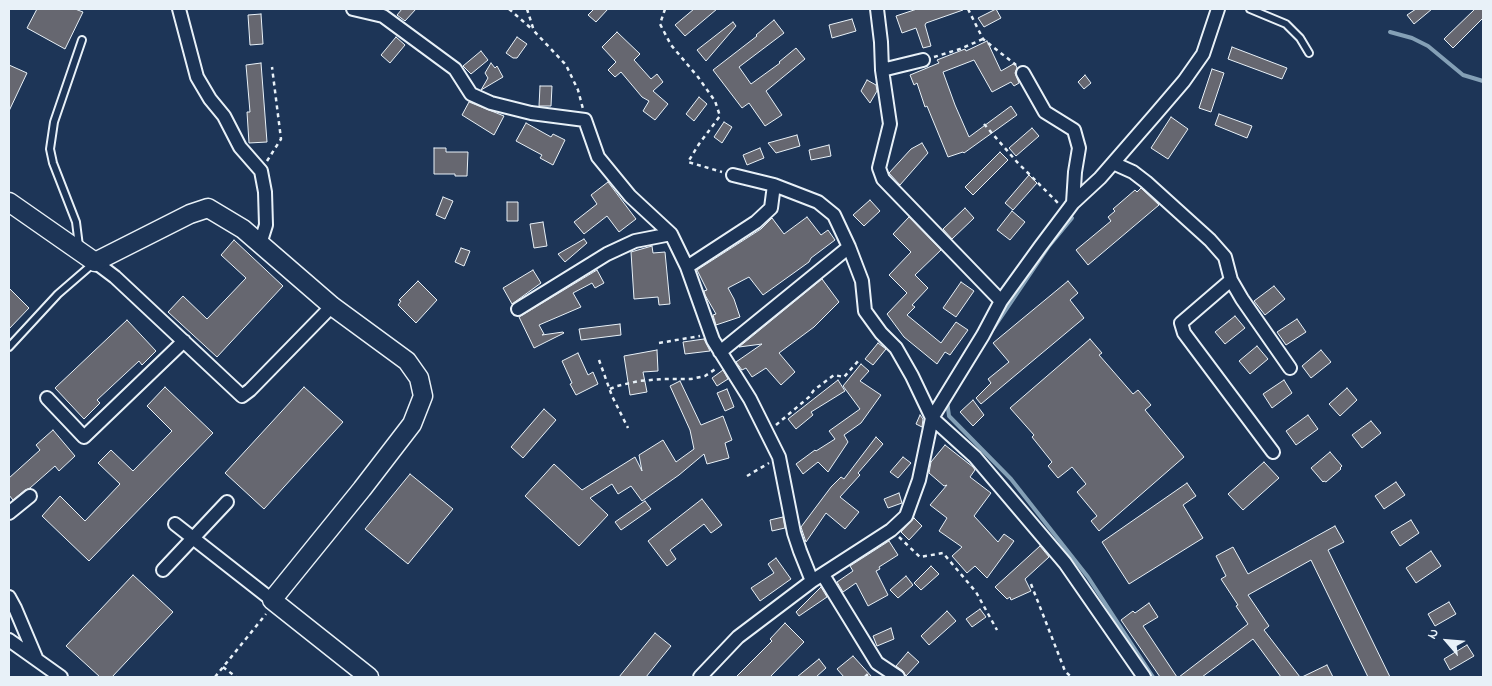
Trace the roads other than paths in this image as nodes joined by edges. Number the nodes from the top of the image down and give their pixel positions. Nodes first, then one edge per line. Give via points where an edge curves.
1 (179, 9) edge
2 (353, 9) edge
3 (877, 9) edge
4 (1218, 9) edge
5 (1250, 9) edge
6 (82, 40) dead end
7 (1309, 53) dead end
8 (923, 60) road end
9 (882, 70) junction
10 (1023, 74) road end
11 (1113, 162) junction
12 (734, 175) road end
13 (774, 185) junction
14 (9, 202) edge
15 (1070, 208) junction
16 (671, 234) junction
17 (260, 244) junction
18 (849, 247) junction
19 (79, 249) junction
20 (95, 262) junction
21 (688, 267) junction
22 (1231, 280) junction
23 (1000, 301) junction
24 (332, 306) junction
25 (518, 309) dead end
26 (184, 341) junction
27 (9, 347) edge
28 (723, 356) junction
29 (1290, 368) dead end
30 (47, 398) dead end
31 (932, 418) junction
32 (1273, 452) dead end
33 (30, 496) dead end
34 (227, 502) dead end
35 (9, 513) edge
36 (176, 524) dead end
37 (193, 538) junction
38 (163, 570) dead end
39 (818, 578) junction
40 (9, 597) edge
41 (274, 602) junction
42 (9, 640) edge
43 (37, 660) junction
44 (61, 677) edge
45 (369, 677) edge
46 (700, 677) edge
47 (898, 677) edge
48 (1144, 677) edge

1 - 17 street via 197,77 224,116 240,148 262,171 266,225
2 - 16 street via 383,16 455,69 471,94 491,103 531,113 585,120 598,157 630,196
3 - 9 street
4 - 11 street via 1203,54 1184,81
5 - 7 lane via 1286,24
6 - 19 lane via 54,122 50,149 76,222
8 - 9 street
9 - 23 street via 890,124 879,168 883,179
10 - 15 street via 1045,112 1074,130 1079,148
11 - 15 street
11 - 22 street via 1133,172 1210,240 1225,257
12 - 13 street
13 - 18 street via 818,202 834,215
13 - 21 street via 771,208 756,222
14 - 19 street
15 - 23 street
16 - 21 street
16 - 25 street via 635,241 608,254
17 - 20 street via 243,229 208,208
17 - 24 street
18 - 28 street
18 - 31 street via 862,281 865,311 896,348
19 - 20 street
20 - 26 street
20 - 27 lane via 58,294
21 - 28 street via 711,335
22 - 29 street
22 - 32 street via 1181,323 1184,333
23 - 31 street
24 - 26 street via 242,396
24 - 41 street via 407,361 419,378 423,396 412,424
26 - 30 street via 84,437
28 - 39 street via 750,399 779,457 794,533 800,551
31 - 39 street via 919,480 906,516 891,530
31 - 48 street via 976,457 1065,563
33 - 35 street
34 - 37 street
36 - 37 street
37 - 38 street
37 - 41 street
39 - 46 street via 738,637
39 - 47 street via 877,663
40 - 43 street
41 - 45 street
42 - 43 street
43 - 44 street

